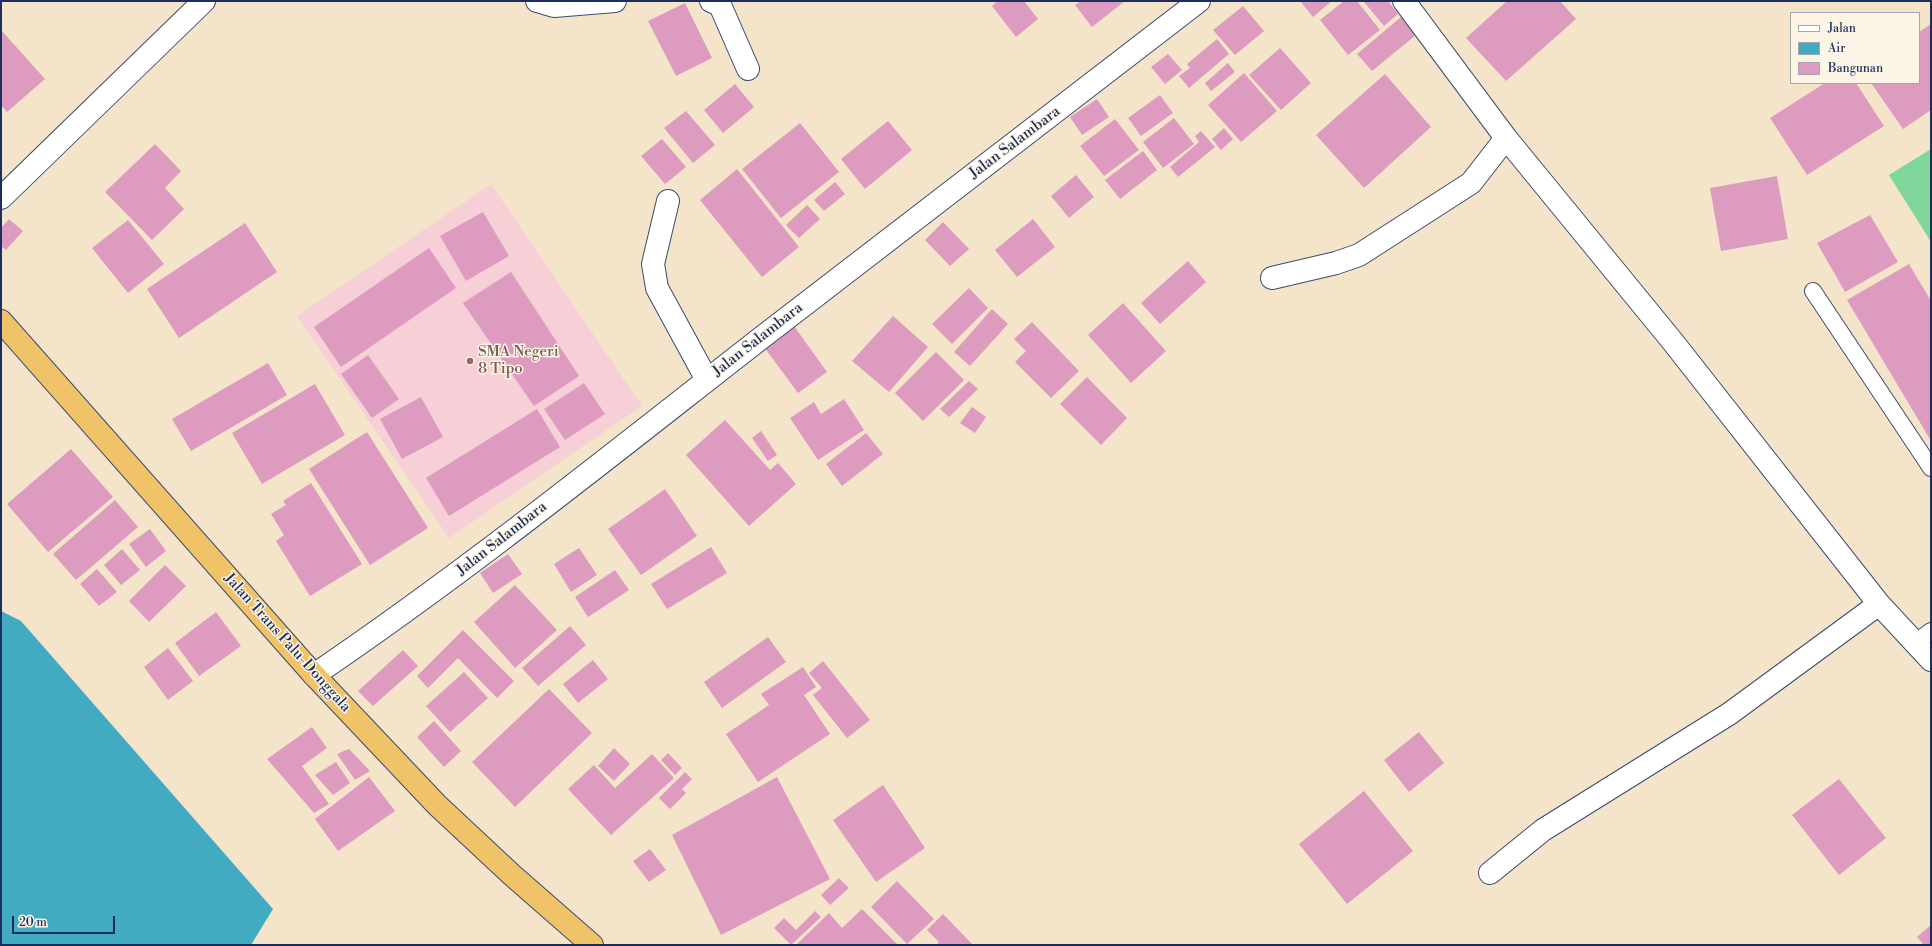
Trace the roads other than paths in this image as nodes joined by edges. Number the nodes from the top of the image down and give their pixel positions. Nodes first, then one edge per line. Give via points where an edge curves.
1 (204, 1) edge
2 (537, 1) edge
3 (615, 1) edge
4 (711, 1) edge
5 (1199, 1) edge
6 (1404, 1) edge
7 (748, 69) dead end
8 (1506, 138) junction
9 (1, 198) edge
10 (668, 202) dead end
11 (1272, 278) dead end
12 (1813, 291) dead end
13 (1, 322) edge
14 (707, 380) junction
15 (1931, 468) edge
16 (1879, 604) junction
17 (1923, 637) edge
18 (1931, 660) edge
19 (314, 675) junction
20 (1490, 873) dead end
21 (592, 945) edge

1 - 9 street
2 - 3 street via 554,6
4 - 7 street via 720,5
5 - 14 street, Jalan Salambara
6 - 8 street
8 - 11 street via 1471,183 1359,255 1336,264
8 - 16 street via 1673,342
10 - 14 street via 653,264 657,288
12 - 15 lane
13 - 19 highway, Jalan Trans Palu-Donggala
14 - 19 street, Jalan Salambara via 457,574
16 - 17 street
16 - 20 street via 1729,714 1543,830
17 - 18 street
19 - 21 highway, Jalan Trans Palu-Donggala via 437,805

